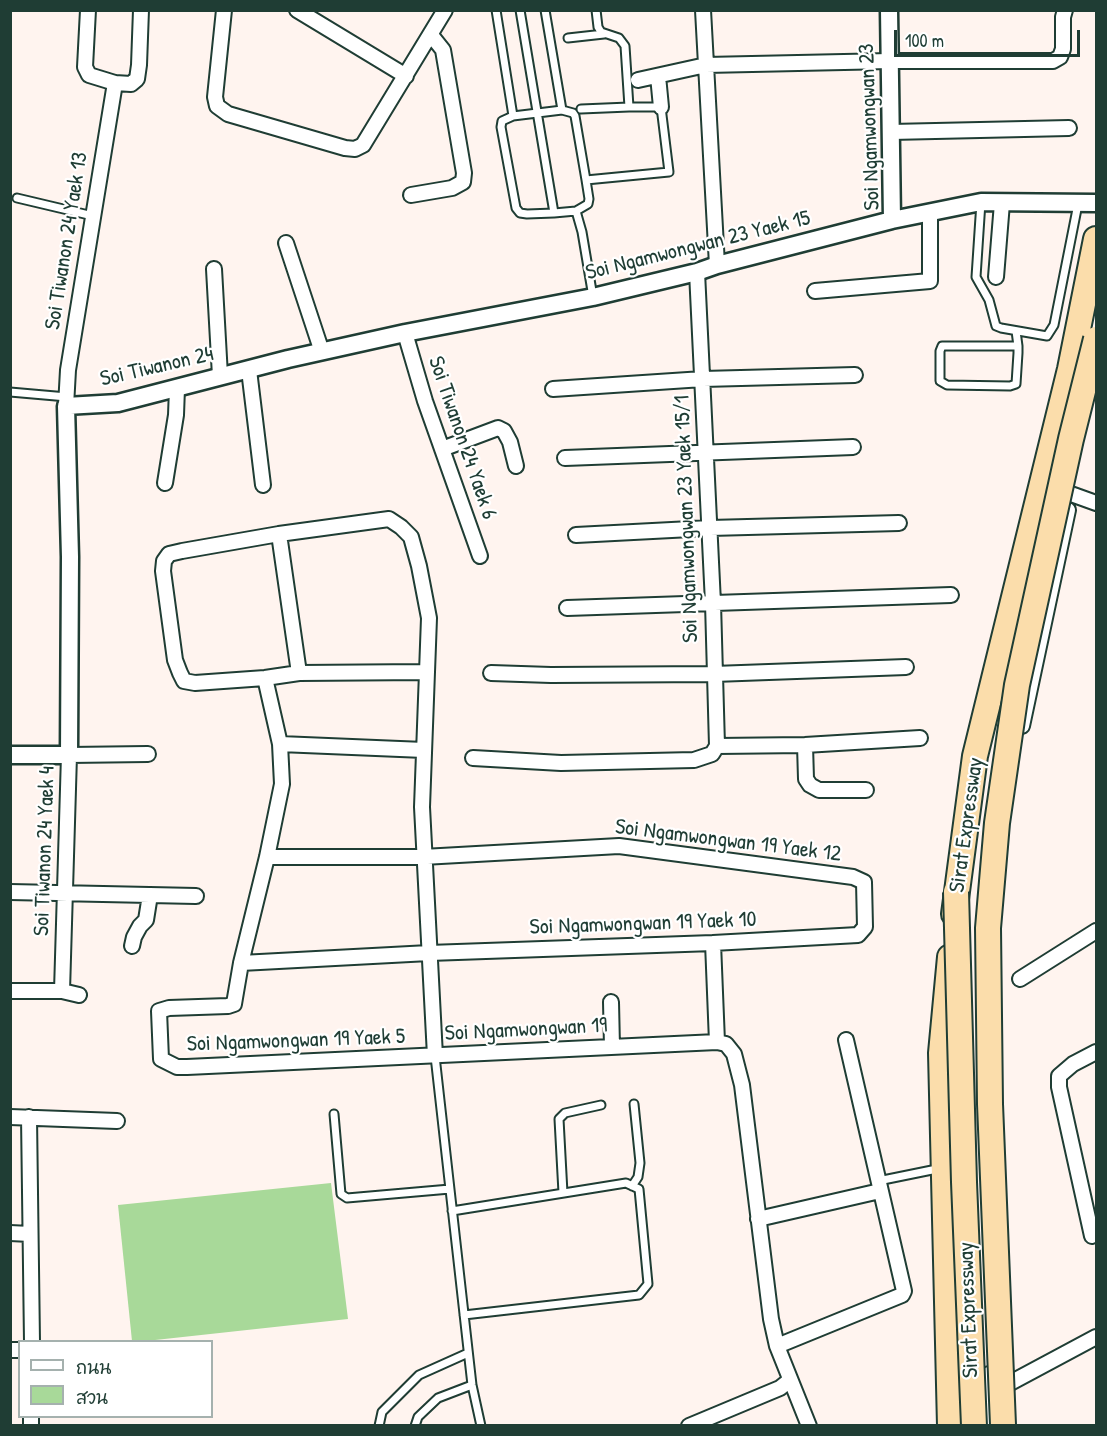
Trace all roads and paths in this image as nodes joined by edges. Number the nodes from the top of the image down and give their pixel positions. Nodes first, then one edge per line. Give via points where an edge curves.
1 (88, 10) edge
2 (141, 10) edge
3 (224, 10) edge
4 (297, 10) edge
5 (445, 10) edge
6 (496, 10) edge
7 (520, 10) edge
8 (545, 10) edge
9 (596, 10) edge
10 (703, 10) edge
11 (889, 10) edge
12 (1065, 10) edge
13 (604, 34) junction
14 (431, 35) junction
15 (568, 38) dead end
16 (890, 61) junction
17 (706, 65) junction
18 (406, 76) junction
19 (658, 76) junction
20 (638, 80) dead end
21 (115, 83) junction
22 (629, 107) junction
23 (661, 107) junction
24 (581, 109) dead end
25 (562, 110) junction
26 (536, 113) junction
27 (513, 116) junction
28 (1069, 128) dead end
29 (891, 132) junction
30 (586, 180) junction
31 (411, 195) dead end
32 (17, 198) dead end
33 (981, 202) junction
34 (1002, 203) junction
35 (1096, 203) edge
36 (1077, 204) junction
37 (576, 211) junction
38 (930, 212) junction
39 (554, 213) junction
40 (93, 216) junction
41 (892, 220) junction
42 (1096, 239) edge
43 (286, 243) dead end
44 (717, 265) junction
45 (214, 269) dead end
46 (697, 272) junction
47 (996, 277) dead end
48 (815, 291) dead end
49 (593, 297) junction
50 (514, 312) joint
51 (1016, 331) junction
52 (405, 333) junction
53 (1096, 339) edge
54 (1018, 346) junction
55 (322, 352) junction
56 (1096, 362) edge
57 (249, 370) junction
58 (855, 375) dead end
59 (220, 376) junction
60 (703, 379) junction
61 (177, 388) junction
62 (553, 389) dead end
63 (10, 392) edge
64 (67, 402) junction
65 (853, 447) dead end
66 (442, 449) junction
67 (706, 452) junction
68 (565, 458) dead end
69 (516, 466) dead end
70 (165, 483) dead end
71 (263, 485) dead end
72 (1071, 494) junction
73 (1096, 503) edge
74 (899, 523) dead end
75 (710, 528) junction
76 (279, 534) junction
77 (576, 535) dead end
78 (480, 556) dead end
79 (951, 596) dead end
80 (713, 603) junction
81 (567, 608) dead end
82 (906, 667) dead end
83 (425, 672) junction
84 (299, 673) junction
85 (491, 673) dead end
86 (714, 674) junction
87 (265, 678) junction
88 (920, 738) dead end
89 (280, 744) junction
90 (805, 745) junction
91 (717, 746) junction
92 (424, 750) junction
93 (148, 754) dead end
94 (10, 755) edge
95 (69, 755) junction
96 (473, 758) dead end
97 (866, 790) dead end
98 (267, 856) junction
99 (423, 857) junction
100 (10, 892) edge
101 (956, 892) junction
102 (66, 893) junction
103 (150, 895) junction
104 (196, 896) dead end
105 (1096, 931) edge
106 (858, 934) joint
107 (713, 943) junction
108 (132, 946) dead end
109 (429, 953) junction
110 (241, 963) junction
111 (1020, 979) dead end
112 (10, 991) edge
113 (63, 991) junction
114 (79, 995) dead end
115 (611, 1002) dead end
116 (846, 1040) dead end
117 (717, 1042) junction
118 (612, 1047) junction
119 (1096, 1052) edge
120 (435, 1056) junction
121 (634, 1104) dead end
122 (601, 1105) dead end
123 (334, 1114) dead end
124 (10, 1117) edge
125 (29, 1117) junction
126 (117, 1121) dead end
127 (932, 1170) dead end
128 (632, 1186) junction
129 (879, 1186) junction
130 (450, 1190) junction
131 (563, 1193) junction
132 (452, 1211) junction
133 (758, 1219) junction
134 (10, 1233) edge
135 (30, 1234) junction
136 (1092, 1236) dead end
137 (464, 1315) junction
138 (1096, 1337) edge
139 (32, 1340) edge
140 (777, 1346) junction
141 (468, 1353) junction
142 (790, 1380) junction
143 (472, 1385) junction
144 (990, 1394) junction
145 (711, 1421) edge
146 (379, 1425) edge
147 (415, 1425) edge
148 (481, 1425) edge
149 (689, 1425) edge
150 (809, 1425) edge
151 (950, 1425) edge
152 (974, 1425) edge
153 (990, 1425) edge
154 (1003, 1425) edge

1 - 21 street via 87,72 93,78
2 - 21 street via 137,78 131,84
3 - 18 street via 215,98 217,106 228,114 355,149 363,145
4 - 18 street
5 - 14 street
6 - 27 lane
7 - 26 lane
8 - 25 lane
9 - 13 lane via 598,27
10 - 17 street
11 - 16 street, Soi Ngamwongwan 23
12 - 16 street via 1064,49 1053,61
13 - 15 lane
13 - 22 lane via 619,38 625,46
14 - 18 street
14 - 31 street via 443,50 463,182 452,188
16 - 17 street
16 - 29 street, Soi Ngamwongwan 23
17 - 19 street
17 - 44 street
19 - 20 street
19 - 23 street
21 - 40 street, Soi Tiwanon 24 Yaek 13
22 - 23 lane
22 - 24 lane
23 - 30 lane via 669,172
25 - 26 lane
25 - 30 lane via 575,116
26 - 27 lane
26 - 39 lane
27 - 39 lane via 502,121 501,127 516,208 520,213
28 - 29 street
29 - 41 street, Soi Ngamwongwan 23
30 - 37 lane via 588,204
32 - 40 lane
33 - 34 street, Soi Ngamwongwan 23
33 - 38 street, Soi Ngamwongwan 23
33 - 51 lane via 976,277 989,300 996,326
34 - 36 street, Soi Ngamwongwan 23
34 - 47 street
35 - 36 street, Soi Ngamwongwan 23
36 - 51 lane via 1054,325 1047,336
37 - 39 lane
37 - 49 lane
38 - 41 street, Soi Ngamwongwan 23
38 - 48 street via 930,281
40 - 64 street, Soi Tiwanon 24 Yaek 13 via 68,369
41 - 44 street, Soi Ngamwongwan 23 Yaek 15
42 - 101 highway, Sirat Expressway via 1070,369 975,756
43 - 55 street
44 - 46 street, Soi Ngamwongwan 23 Yaek 15
45 - 59 street
46 - 49 street, Soi Ngamwongwan 23 Yaek 15
46 - 60 street, Soi Ngamwongwan 23 Yaek 15/1
49 - 50 street, Soi Ngamwongwan 23 Yaek 15
50 - 52 street, Soi Tiwanon 24
51 - 54 lane
52 - 55 street, Soi Tiwanon 24
52 - 66 street, Soi Tiwanon 24 Yaek 6
53 - 154 highway, Sirat Expressway, bridge via 1017,685 997,823 988,928 989,1071
54 - 54 lane via 1014,385 947,385 940,381 942,346
55 - 57 street, Soi Tiwanon 24
56 - 72 street
57 - 59 street, Soi Tiwanon 24
57 - 71 street
58 - 60 street
59 - 61 street, Soi Tiwanon 24
60 - 62 street
60 - 67 street, Soi Ngamwongwan 23 Yaek 15/1
61 - 64 street, Soi Tiwanon 24 via 118,403
61 - 70 street
63 - 64 lane
64 - 95 street
65 - 67 street
66 - 69 street via 498,428 510,442
66 - 78 street, Soi Tiwanon 24 Yaek 6
67 - 68 street
67 - 75 street, Soi Ngamwongwan 23 Yaek 15/1
72 - 73 street
72 - 144 street via 982,909 979,1079
74 - 75 street
75 - 77 street
75 - 80 street, Soi Ngamwongwan 23 Yaek 15/1
76 - 83 street, Soi Ngamwongwan 19 via 389,519 401,527 411,537 429,618
76 - 84 street
76 - 87 street via 169,554 163,571 176,660 184,681
79 - 80 street
80 - 81 street
80 - 86 street, Soi Ngamwongwan 23 Yaek 15/1
82 - 86 street
83 - 84 street
83 - 92 street, Soi Ngamwongwan 19
84 - 87 street
85 - 86 street
86 - 91 street, Soi Ngamwongwan 23 Yaek 15/1
87 - 89 street
88 - 90 street
89 - 92 street
89 - 98 street via 282,784
90 - 91 street
90 - 97 street via 806,779 810,785 819,790
91 - 96 street via 712,754 694,760 561,763
92 - 99 street, Soi Ngamwongwan 19
93 - 95 street, Soi Tiwanon 24 Yaek 4
94 - 95 street
95 - 102 street, Soi Tiwanon 24 Yaek 4
98 - 99 street
98 - 110 street
99 - 106 street, Soi Ngamwongwan 19 Yaek 12 via 619,846 853,877 864,882 865,927
99 - 109 street, Soi Ngamwongwan 19
100 - 102 street
101 - 151 highway, bridge via 941,1053
101 - 152 highway, Sirat Expressway, bridge
102 - 103 street
102 - 113 street, Soi Tiwanon 24 Yaek 4
103 - 104 street
103 - 108 street via 146,920
105 - 111 street
106 - 107 street, Soi Ngamwongwan 19 Yaek 10
107 - 109 street, Soi Ngamwongwan 19 Yaek 10
107 - 117 street
109 - 110 street, Soi Ngamwongwan 19 Yaek 10
109 - 120 street, Soi Ngamwongwan 19
110 - 120 street, Soi Ngamwongwan 19 Yaek 5 via 234,1004 159,1011 161,1059 187,1067
112 - 113 street
113 - 114 street
115 - 118 street
116 - 129 street
117 - 118 street, Soi Ngamwongwan 19
117 - 133 street via 726,1044 734,1054 742,1085
118 - 120 street, Soi Ngamwongwan 19
119 - 136 street via 1059,1076
120 - 130 lane
121 - 128 lane via 640,1163
122 - 131 lane via 565,1113 559,1119
123 - 130 lane via 341,1194 347,1198
124 - 125 street
125 - 126 street
125 - 135 street
127 - 129 lane
128 - 131 lane via 626,1183
128 - 137 lane via 639,1189 648,1284 639,1296
129 - 133 street
129 - 140 street via 902,1295
130 - 132 lane
131 - 132 lane
132 - 137 lane
133 - 140 street
134 - 135 street
135 - 139 street
137 - 141 lane
138 - 144 street
140 - 142 street
141 - 143 lane
141 - 146 lane via 420,1375 382,1412
142 - 145 street
142 - 150 street
143 - 147 lane via 438,1398
143 - 148 lane
144 - 153 street
145 - 149 street

